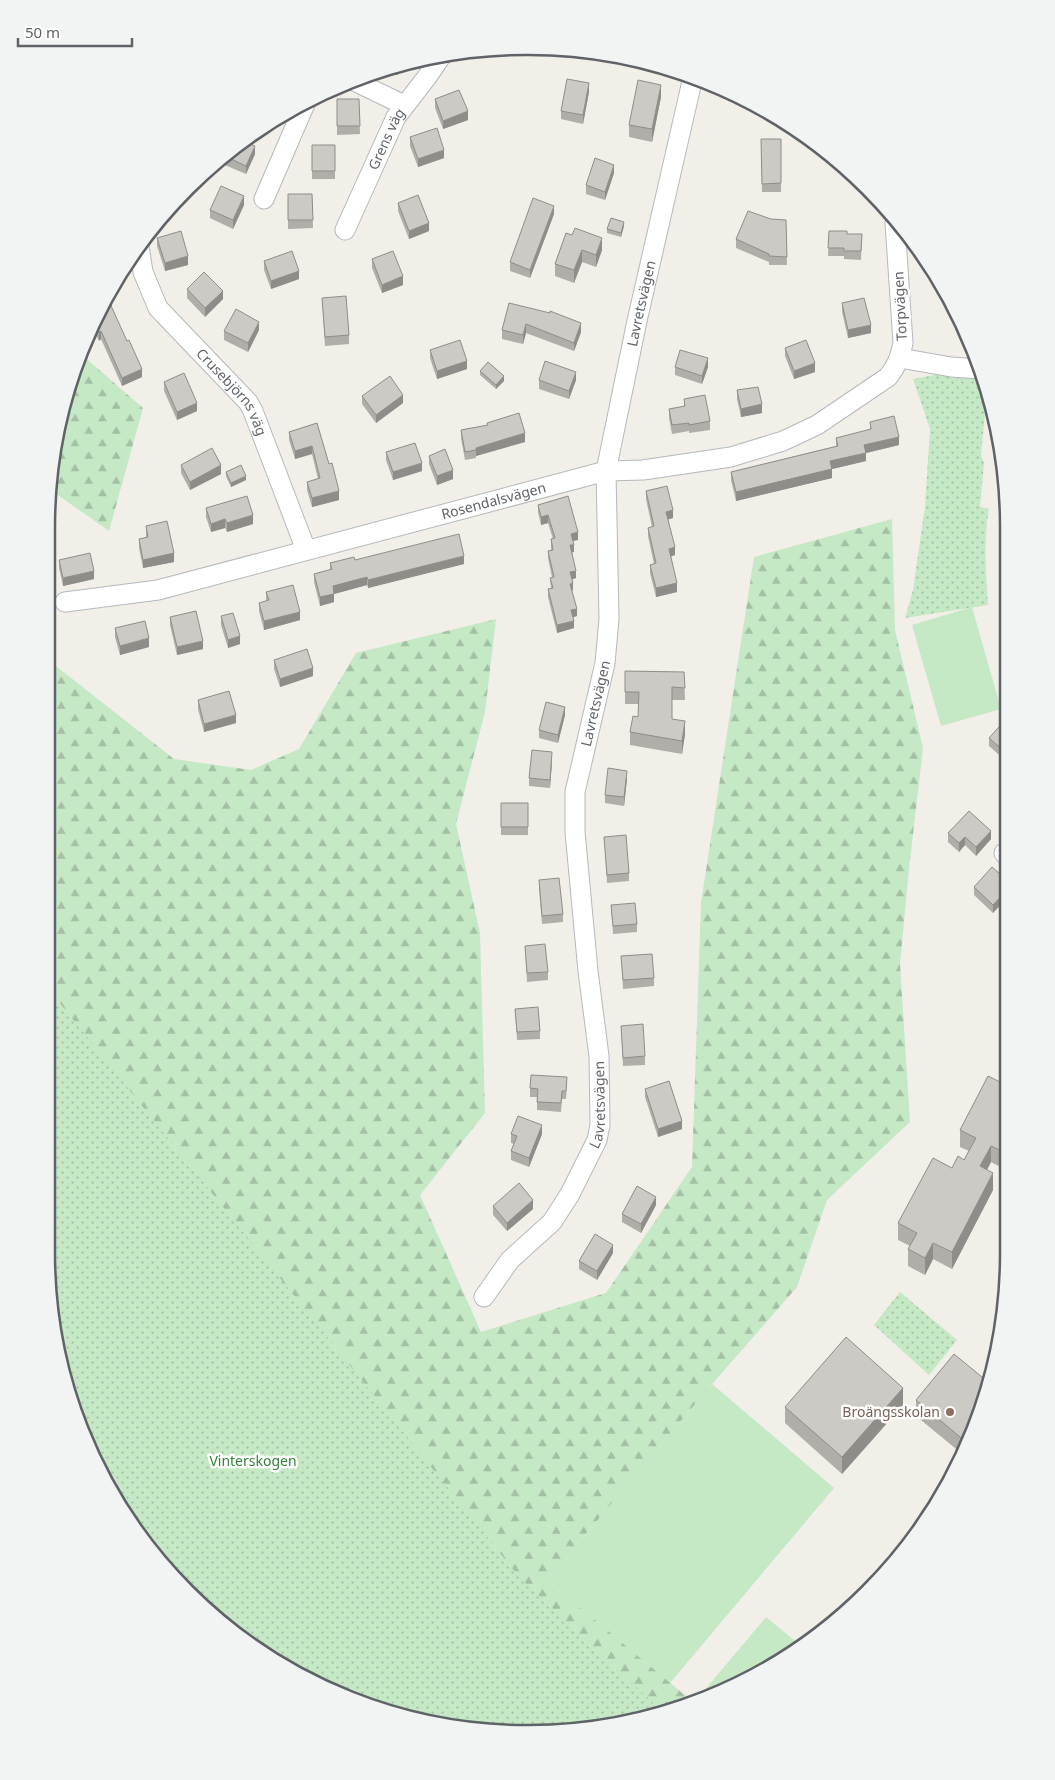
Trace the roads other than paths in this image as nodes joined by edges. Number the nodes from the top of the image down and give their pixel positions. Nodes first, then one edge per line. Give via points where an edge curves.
1 (436, 64) edge
2 (690, 84) edge
3 (362, 85) edge
4 (404, 106) junction
5 (301, 113) edge
6 (264, 199) dead end
7 (345, 230) dead end
8 (896, 232) edge
9 (141, 257) edge
10 (900, 358) junction
11 (972, 369) edge
12 (606, 472) junction
13 (306, 550) junction
14 (65, 602) dead end
15 (484, 1297) dead end

1 - 4 street, Grens väg
2 - 12 street, Lavretsvägen via 636,321
3 - 4 street
4 - 7 street, Grens väg
5 - 6 street
8 - 10 street, Torpvägen via 903,343
9 - 13 street, Crusebjörns väg via 143,272 158,308 248,402
10 - 11 street
10 - 12 street, Rosendalsvägen via 888,377 817,426 783,441 731,457
12 - 13 street, Rosendalsvägen
12 - 15 street, Lavretsvägen via 610,619 605,663 575,792 574,832 599,1056 600,1125 597,1140 552,1222 510,1260
13 - 14 street, Rosendalsvägen via 158,590

